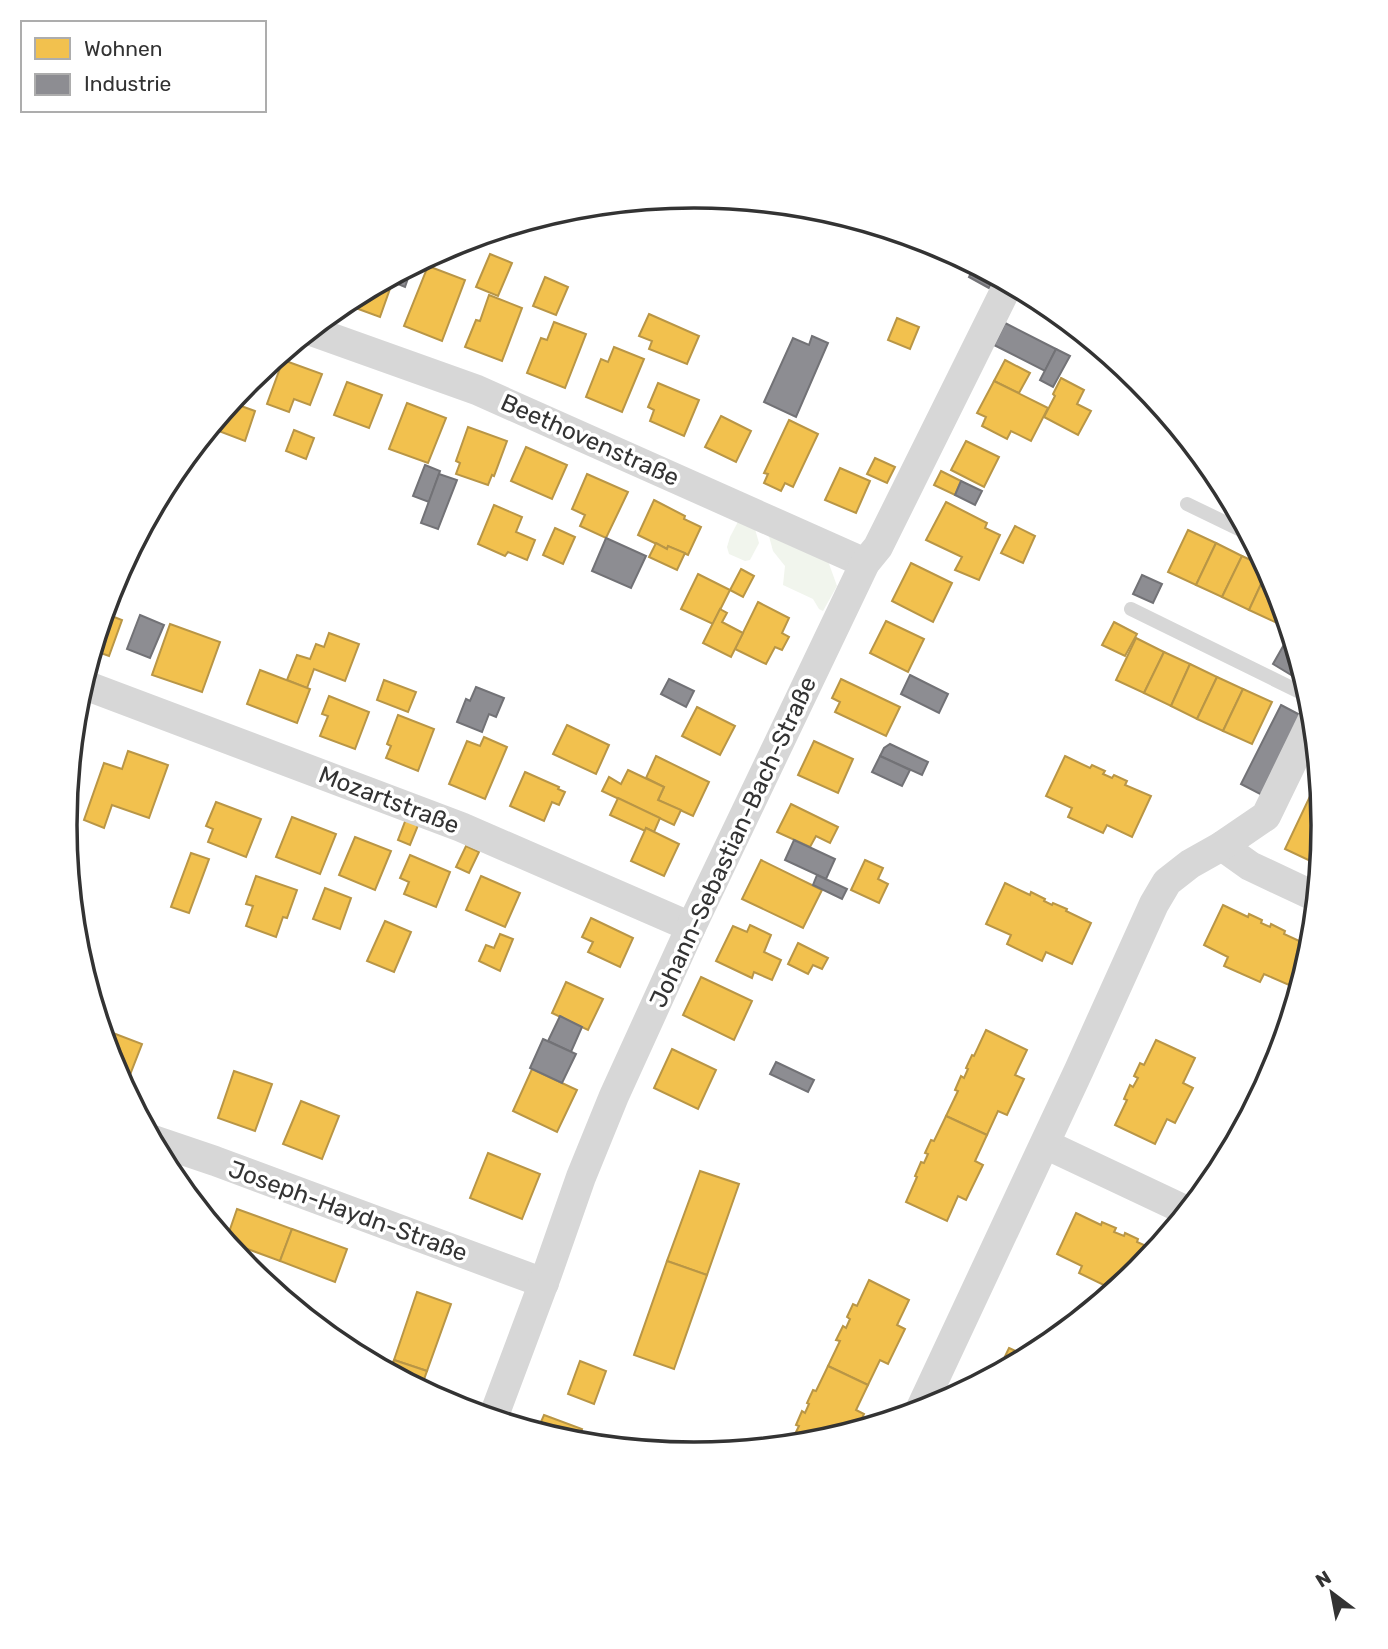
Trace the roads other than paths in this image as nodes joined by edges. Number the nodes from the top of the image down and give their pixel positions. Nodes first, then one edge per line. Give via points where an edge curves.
1 (1005, 292) edge
2 (320, 334) edge
3 (1187, 504) dead end
4 (1234, 527) edge
5 (865, 563) junction
6 (1131, 609) dead end
7 (93, 688) edge
8 (1296, 690) edge
9 (1305, 736) edge
10 (1222, 846) junction
11 (1307, 893) edge
12 (691, 927) junction
13 (1045, 1144) junction
14 (167, 1145) edge
15 (1178, 1207) edge
16 (544, 1283) junction
17 (926, 1396) edge
18 (496, 1409) edge

1 - 5 street, Johann-Sebastian-Bach-Straße via 878,547
2 - 5 street, Beethovenstraße via 477,390
3 - 4 lane
5 - 12 street, Johann-Sebastian-Bach-Straße
6 - 8 lane
7 - 12 street, Mozartstraße via 461,827
9 - 10 street via 1266,816
10 - 11 street via 1250,866
10 - 13 street via 1167,882
12 - 16 street, Johann-Sebastian-Bach-Straße via 580,1177
13 - 15 street
13 - 17 street
14 - 16 street, Joseph-Haydn-Straße
16 - 18 street, Johann-Sebastian-Bach-Straße

